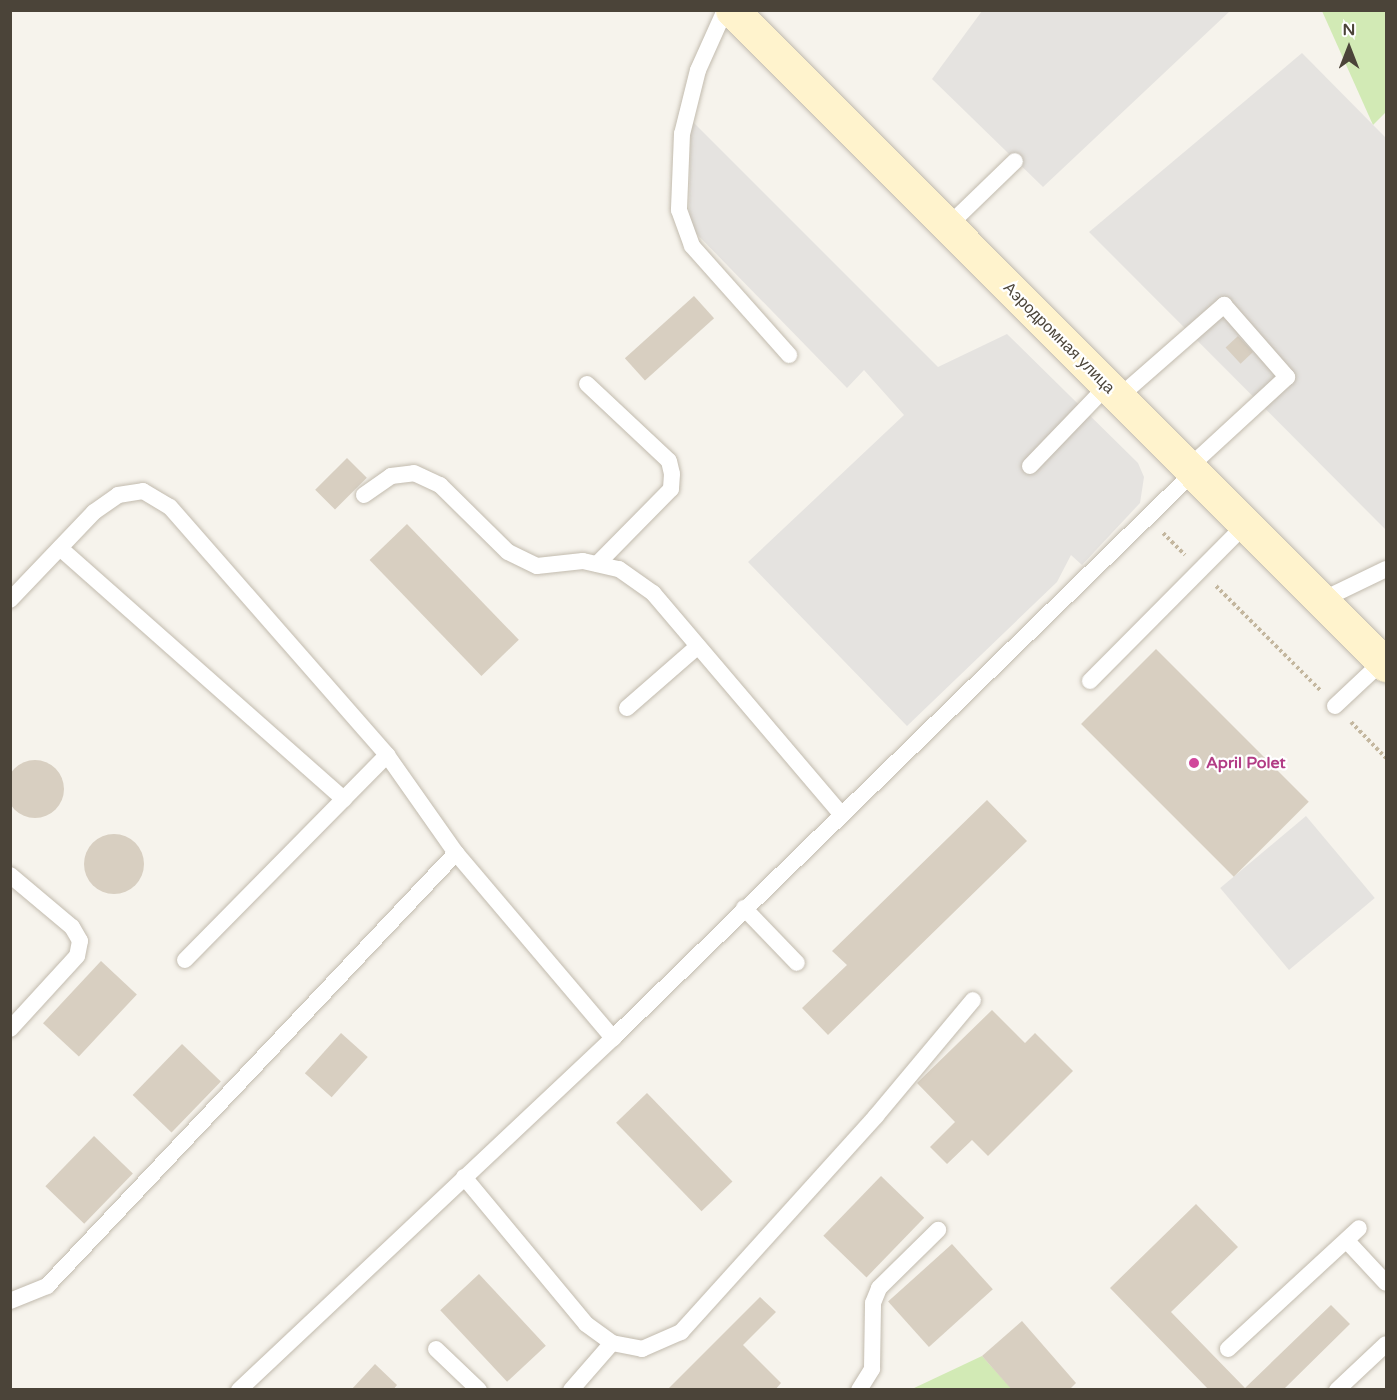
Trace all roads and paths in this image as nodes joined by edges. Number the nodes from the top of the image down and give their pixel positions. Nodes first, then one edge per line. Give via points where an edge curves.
1 (725, 10) edge
2 (732, 10) edge
3 (1015, 161) dead end
4 (948, 226) junction
5 (789, 355) dead end
6 (587, 384) dead end
7 (1113, 392) junction
8 (1029, 466) dead end
9 (1192, 470) junction
10 (364, 495) dead end
11 (1145, 515) junction
12 (1247, 523) junction
13 (60, 548) junction
14 (597, 564) junction
15 (1386, 569) edge
16 (1201, 571) junction
17 (1324, 599) junction
18 (10, 600) edge
19 (698, 646) junction
20 (1385, 663) edge
21 (1090, 681) dead end
22 (1335, 705) junction
23 (627, 708) dead end
24 (387, 755) junction
25 (1386, 758) edge
26 (344, 799) junction
27 (840, 813) junction
28 (456, 853) junction
29 (10, 875) edge
30 (744, 908) junction
31 (185, 960) dead end
32 (797, 963) dead end
33 (973, 999) dead end
34 (10, 1029) edge
35 (612, 1038) junction
36 (464, 1178) junction
37 (1359, 1228) dead end
38 (938, 1230) dead end
39 (1347, 1241) junction
40 (1386, 1283) edge
41 (10, 1301) edge
42 (612, 1343) junction
43 (1386, 1344) edge
44 (436, 1349) dead end
45 (1228, 1349) dead end
46 (239, 1389) edge
47 (480, 1389) edge
48 (571, 1389) edge
49 (859, 1389) edge
50 (1337, 1389) edge

1 - 5 lane via 698,70 682,134 679,210 692,246
2 - 4 street, Аэродромная улица
3 - 4 lane
4 - 7 street, Аэродромная улица
6 - 14 lane via 669,461 672,474 671,489
7 - 8 lane
7 - 9 street, Аэродромная улица
7 - 9 lane via 1224,305 1287,377
9 - 11 lane
9 - 12 street, Аэродромная улица
10 - 14 lane via 391,476 414,472 440,485 508,552 537,566 583,561
11 - 16 path
11 - 27 lane via 1071,595
12 - 16 lane
12 - 17 street, Аэродромная улица
13 - 18 lane
13 - 24 lane via 94,512 118,495 143,491 170,507
13 - 26 lane
14 - 19 lane via 620,569 653,593
15 - 17 lane
16 - 21 lane
16 - 22 path
17 - 20 street, Аэродромная улица
19 - 23 lane
19 - 27 lane
20 - 22 lane
22 - 25 path
24 - 26 lane
24 - 28 lane
26 - 31 lane
27 - 30 lane
28 - 35 lane
28 - 41 lane via 47,1286
29 - 34 lane via 72,927 80,941 77,956
30 - 32 lane
30 - 35 lane
33 - 42 lane via 876,1116 681,1332 642,1349
35 - 36 lane
36 - 42 lane via 586,1324
36 - 46 lane
37 - 39 lane
38 - 49 lane via 879,1288 873,1303 872,1370
39 - 40 lane
39 - 45 lane
42 - 48 lane
43 - 50 lane
44 - 47 lane

